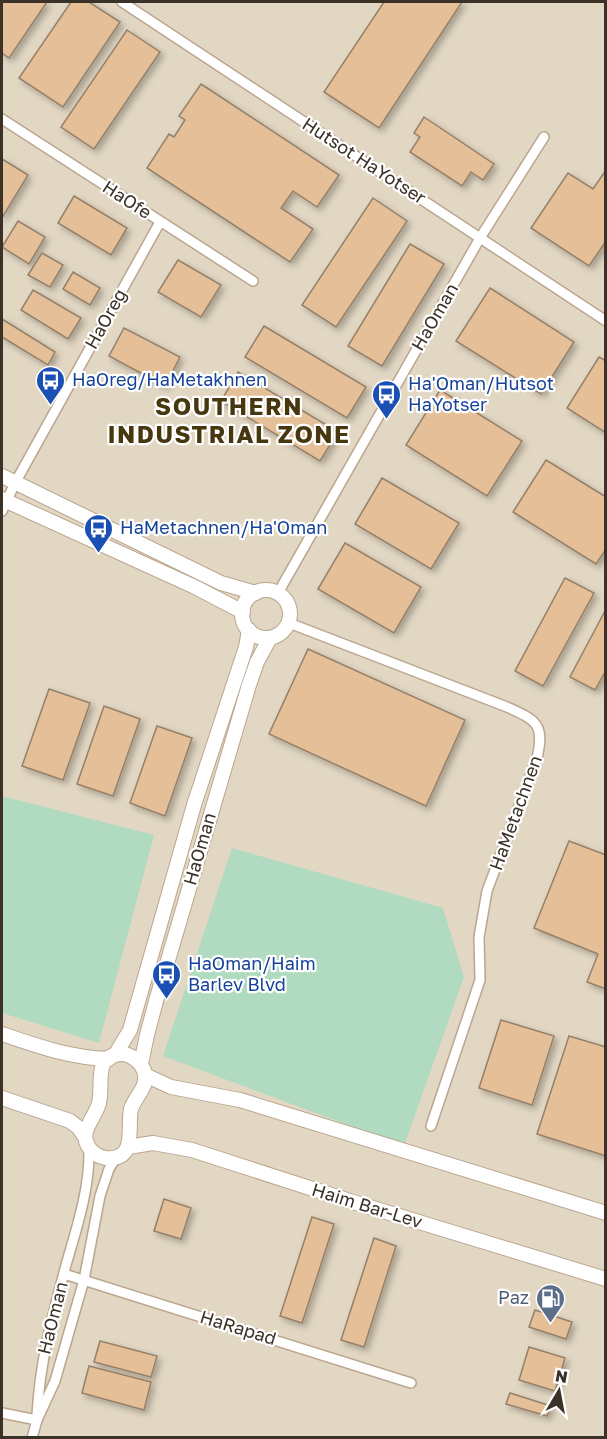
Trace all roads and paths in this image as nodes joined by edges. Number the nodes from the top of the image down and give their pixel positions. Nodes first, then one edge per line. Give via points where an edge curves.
1 (122, 2) edge
2 (2, 119) edge
3 (543, 137) dead end
4 (160, 222) junction
5 (480, 238) junction
6 (252, 281) dead end
7 (606, 321) edge
8 (2, 476) edge
9 (15, 483) junction
10 (3, 504) edge
11 (256, 593) junction
12 (278, 593) junction
13 (243, 612) junction
14 (289, 623) junction
15 (249, 630) junction
16 (270, 638) junction
17 (2, 1034) edge
18 (112, 1057) junction
19 (143, 1070) junction
20 (2, 1098) edge
21 (431, 1126) dead end
22 (87, 1142) junction
23 (128, 1147) junction
24 (117, 1156) junction
25 (606, 1214) edge
26 (64, 1274) junction
27 (606, 1279) edge
28 (84, 1280) junction
29 (411, 1383) dead end
30 (2, 1413) edge
31 (37, 1420) junction
32 (32, 1437) edge

1 - 5 street, Hutsot HaYotser
2 - 4 street, HaOfe
3 - 5 street, HaOman
4 - 6 street, HaOfe
4 - 9 street, HaOreg
5 - 7 street, Hutsot HaYotser
5 - 12 street, HaOman
8 - 9 street
9 - 10 street, HaOreg
9 - 11 street via 221,583
10 - 13 street via 195,587
11 - 12 street
11 - 13 street
12 - 14 street via 290,609
13 - 15 street
14 - 16 street
14 - 21 street, HaMetachnen via 507,707 529,717 539,727 542,740 537,758 487,891 480,937 480,980
15 - 16 street
15 - 18 street, HaOman via 130,1030
16 - 19 street, HaOman via 249,685 156,1000
17 - 18 street via 60,1053
18 - 19 street via 129,1055
18 - 22 street, HaOman via 100,1071 99,1103 87,1126
19 - 23 street, HaOman via 144,1085 132,1107
19 - 25 street via 171,1087 273,1110
20 - 22 street via 70,1121
22 - 24 street via 101,1157
22 - 26 street, HaOman via 90,1162 85,1194
23 - 24 street
23 - 27 street, Haim Bar-Lev via 153,1143 192,1150
24 - 28 street, HaOman via 100,1196
26 - 28 street, HaRapad
26 - 31 street, HaOman via 39,1375
28 - 29 street, HaRapad
28 - 31 street, HaOman via 56,1381
30 - 31 street
31 - 32 street, HaOman

